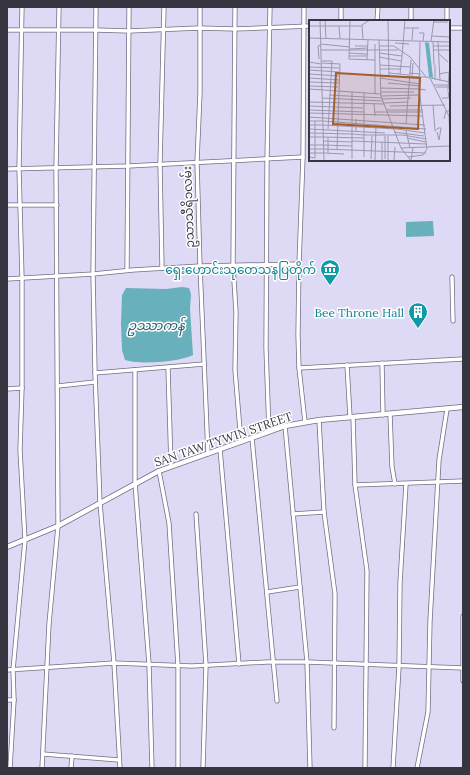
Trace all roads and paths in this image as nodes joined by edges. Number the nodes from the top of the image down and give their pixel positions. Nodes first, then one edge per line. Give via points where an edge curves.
1 (22, 7) edge
2 (59, 7) edge
3 (96, 7) edge
4 (129, 7) edge
5 (164, 7) edge
6 (200, 7) edge
7 (235, 7) edge
8 (270, 7) edge
9 (304, 7) edge
10 (341, 7) edge
11 (378, 7) edge
12 (411, 7) edge
13 (447, 7) edge
14 (341, 20) edge
15 (377, 20) edge
16 (411, 20) edge
17 (447, 20) edge
18 (304, 26) junction
19 (309, 26) edge
20 (270, 27) junction
21 (199, 28) junction
22 (450, 28) edge
23 (463, 28) edge
24 (22, 29) junction
25 (235, 29) junction
26 (7, 30) edge
27 (59, 30) junction
28 (96, 30) junction
29 (164, 30) junction
30 (129, 31) junction
31 (303, 157) junction
32 (266, 159) junction
33 (235, 160) junction
34 (197, 162) junction
35 (160, 164) junction
36 (128, 166) junction
37 (94, 167) junction
38 (56, 168) junction
39 (7, 169) edge
40 (19, 169) junction
41 (7, 205) edge
42 (20, 205) junction
43 (57, 205) junction
44 (266, 264) junction
45 (299, 264) junction
46 (234, 265) junction
47 (200, 266) junction
48 (162, 268) junction
49 (127, 270) junction
50 (93, 274) junction
51 (57, 276) junction
52 (452, 277) dead end
53 (22, 278) junction
54 (7, 279) edge
55 (453, 321) dead end
56 (463, 359) edge
57 (204, 364) junction
58 (382, 364) junction
59 (347, 365) junction
60 (168, 368) junction
61 (299, 368) junction
62 (135, 370) junction
63 (95, 373) junction
64 (95, 382) junction
65 (58, 386) junction
66 (22, 388) junction
67 (7, 389) edge
68 (463, 408) edge
69 (447, 409) junction
70 (390, 414) junction
71 (383, 415) junction
72 (352, 417) junction
73 (319, 420) junction
74 (305, 422) junction
75 (285, 426) junction
76 (269, 432) junction
77 (252, 438) junction
78 (241, 442) junction
79 (220, 449) junction
80 (208, 454) junction
81 (171, 466) junction
82 (159, 471) junction
83 (438, 481) junction
84 (463, 481) edge
85 (135, 483) junction
86 (395, 484) junction
87 (406, 484) junction
88 (355, 485) junction
89 (100, 503) junction
90 (324, 512) junction
91 (196, 514) dead end
92 (293, 514) junction
93 (58, 526) junction
94 (25, 540) junction
95 (7, 547) edge
96 (300, 587) junction
97 (267, 592) junction
98 (463, 616) edge
99 (307, 662) junction
100 (114, 663) junction
101 (274, 663) junction
102 (149, 664) junction
103 (239, 664) junction
104 (336, 664) junction
105 (206, 665) junction
106 (178, 666) junction
107 (367, 666) junction
108 (399, 667) junction
109 (47, 668) junction
110 (429, 668) junction
111 (463, 668) edge
112 (7, 670) edge
113 (12, 670) junction
114 (463, 681) edge
115 (7, 700) edge
116 (14, 700) junction
117 (277, 700) dead end
118 (334, 728) dead end
119 (7, 729) edge
120 (12, 730) junction
121 (43, 754) junction
122 (72, 756) junction
123 (119, 760) junction
124 (10, 768) edge
125 (42, 768) edge
126 (71, 768) edge
127 (120, 768) edge
128 (152, 768) edge
129 (178, 768) edge
130 (203, 768) edge
131 (310, 768) edge
132 (364, 768) edge
133 (393, 768) edge
134 (417, 768) edge

1 - 24 street
2 - 27 street
3 - 28 street
4 - 30 street
5 - 29 street
6 - 21 street, ဥသာသီရိ၁လမ်း
7 - 25 street
8 - 20 street
9 - 18 street
10 - 14 street
11 - 15 street
12 - 16 street
13 - 17 street
18 - 19 street
18 - 20 street
18 - 31 street
20 - 25 street
20 - 32 street
21 - 25 street
21 - 29 street
21 - 34 street, ဥသာသီရိ၁လမ်း
22 - 23 street
24 - 26 street
24 - 27 street
24 - 40 street
25 - 33 street
27 - 28 street
27 - 38 street
28 - 30 street
28 - 37 street
29 - 30 street
29 - 35 street
30 - 36 street
31 - 32 street
31 - 45 street
32 - 33 street
32 - 44 street
33 - 34 street
33 - 46 street
34 - 35 street
34 - 47 street, ဥသာသီရိ၁လမ်း
35 - 36 street
35 - 48 street
36 - 37 street
36 - 49 street
37 - 38 street
37 - 50 street
38 - 40 street
38 - 43 street
39 - 40 street
40 - 42 street
41 - 42 street
42 - 43 street
42 - 53 street
43 - 51 street
44 - 45 street
44 - 46 street
44 - 76 street
45 - 61 street
46 - 47 street
46 - 78 street via 235,370
47 - 48 street
47 - 57 street, ဥသာသီရိ၁လမ်း
48 - 49 street
49 - 50 street
50 - 51 street
50 - 63 street
51 - 53 street
51 - 65 street
52 - 55 street
53 - 54 street
53 - 66 street
56 - 58 street
57 - 60 street
57 - 80 street, ဥသာသီရိ၁လမ်း
58 - 59 street
58 - 71 street
59 - 61 street
59 - 72 street
60 - 62 street
60 - 81 street
61 - 74 street
62 - 63 street
62 - 85 street
63 - 64 street
64 - 65 street
64 - 89 street
65 - 93 street
66 - 67 street
66 - 94 street via 20,450
68 - 69 street, SAN TAW TYWIN STREET
69 - 70 street, SAN TAW TYWIN STREET
69 - 83 street
70 - 71 street, SAN TAW TYWIN STREET
70 - 86 street
71 - 72 street, SAN TAW TYWIN STREET
72 - 73 street, SAN TAW TYWIN STREET
72 - 88 street
73 - 74 street, SAN TAW TYWIN STREET
73 - 90 street
74 - 75 street, SAN TAW TYWIN STREET
75 - 76 street, SAN TAW TYWIN STREET
75 - 92 street
76 - 77 street, SAN TAW TYWIN STREET
77 - 78 street, SAN TAW TYWIN STREET
77 - 97 street
78 - 79 street, SAN TAW TYWIN STREET
79 - 80 street, SAN TAW TYWIN STREET
79 - 103 street
80 - 81 street, SAN TAW TYWIN STREET
81 - 82 street, SAN TAW TYWIN STREET
82 - 85 street, SAN TAW TYWIN STREET
82 - 106 street via 169,523
83 - 84 street
83 - 87 street
83 - 110 street
85 - 89 street, SAN TAW TYWIN STREET
85 - 102 street
86 - 87 street
86 - 88 street
87 - 108 street via 400,583
88 - 107 street via 368,571
89 - 93 street, SAN TAW TYWIN STREET
89 - 100 street
90 - 92 street
90 - 104 street via 336,594
91 - 105 street
92 - 96 street
93 - 94 street, SAN TAW TYWIN STREET
93 - 109 street
94 - 95 street, SAN TAW TYWIN STREET
94 - 113 street
96 - 97 street
96 - 99 street
97 - 101 street
98 - 111 street
99 - 101 street
99 - 104 street
99 - 131 street
100 - 102 street
100 - 109 street
100 - 123 street
101 - 103 street
101 - 117 street
102 - 106 street
102 - 128 street
103 - 105 street
104 - 107 street
104 - 118 street
105 - 106 street
105 - 130 street
106 - 129 street
107 - 108 street
107 - 132 street
108 - 110 street
108 - 133 street
109 - 113 street
109 - 121 street
110 - 111 street
110 - 134 street via 428,712
111 - 114 street
112 - 113 street
113 - 116 street
115 - 116 street
116 - 120 street
119 - 120 street
120 - 124 street
121 - 122 street
121 - 125 street
122 - 123 street
122 - 126 street
123 - 127 street

